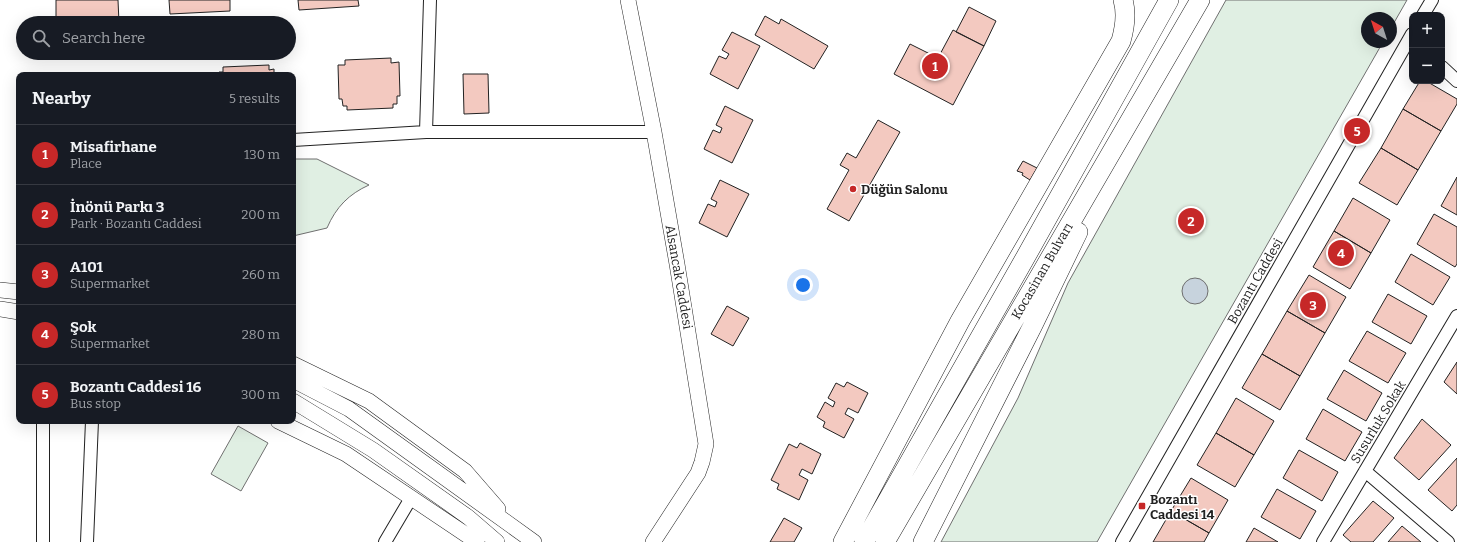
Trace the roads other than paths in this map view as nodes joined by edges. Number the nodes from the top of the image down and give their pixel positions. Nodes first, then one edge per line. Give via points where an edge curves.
1 (430, 0) edge
2 (628, 0) edge
3 (1123, 0) edge
4 (1169, 0) edge
5 (1200, 0) edge
6 (1432, 0) edge
7 (1425, 12) edge
8 (1409, 40) edge
9 (1445, 70) edge
10 (1457, 81) edge
11 (1114, 97) junction
12 (1143, 98) junction
13 (426, 132) junction
14 (654, 132) junction
15 (296, 140) edge
16 (0, 290) edge
17 (16, 292) edge
18 (0, 308) edge
19 (16, 311) edge
20 (1457, 316) edge
21 (960, 321) junction
22 (296, 365) edge
23 (296, 382) edge
24 (296, 403) edge
25 (43, 424) edge
26 (92, 424) edge
27 (284, 424) edge
28 (1365, 471) junction
29 (411, 498) junction
30 (516, 529) junction
31 (43, 542) edge
32 (87, 542) edge
33 (385, 542) edge
34 (477, 542) edge
35 (498, 542) edge
36 (534, 542) edge
37 (653, 542) edge
38 (843, 542) edge
39 (864, 542) edge
40 (885, 542) edge
41 (923, 542) edge
42 (1122, 542) edge
43 (1323, 542) edge
44 (1448, 542) edge

1 - 13 street
2 - 14 street, Alsancak Caddesi
3 - 21 highway via 1125,22 1121,41
4 - 11 highway, Kocasinan Bulvarı
5 - 12 highway, Kocasinan Bulvarı
6 - 7 street
8 - 42 street, Bozantı Caddesi
9 - 10 street
11 - 21 highway
11 - 39 highway, Kocasinan Bulvarı
12 - 40 highway, Kocasinan Bulvarı
12 - 41 highway via 1033,326
13 - 14 street
13 - 15 street
14 - 37 street, Alsancak Caddesi via 706,444 698,472
16 - 17 street
18 - 19 street
20 - 28 street, Susurluk Sokak
21 - 38 highway
22 - 30 street via 369,401 465,471
23 - 30 street via 349,409
24 - 35 street via 373,450 468,517
25 - 31 street
26 - 32 street
27 - 29 street via 346,454
28 - 43 street, Susurluk Sokak
28 - 44 street
29 - 33 street
29 - 34 street
30 - 36 street

